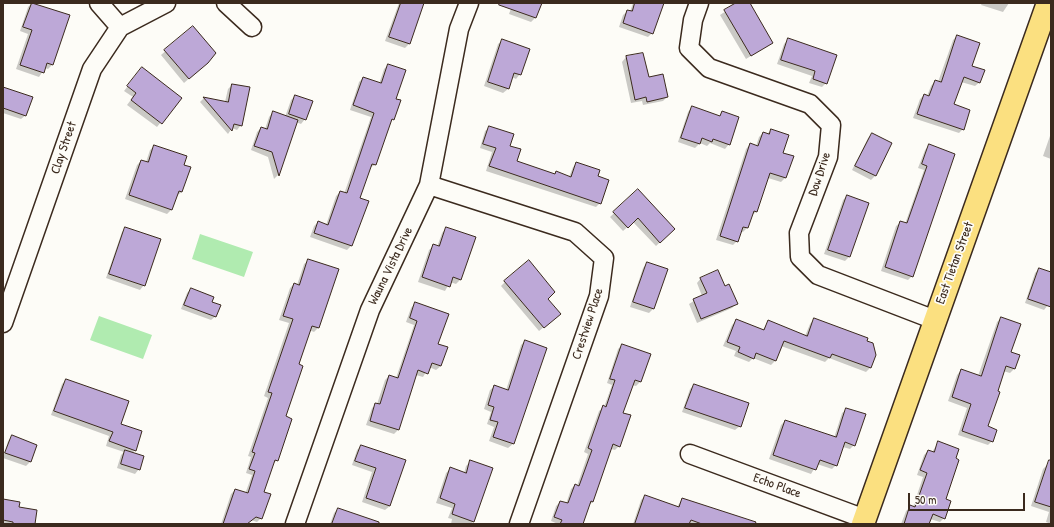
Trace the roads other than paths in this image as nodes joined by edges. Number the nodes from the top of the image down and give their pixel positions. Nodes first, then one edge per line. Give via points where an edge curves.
1 (98, 3) edge
2 (166, 3) edge
3 (226, 3) edge
4 (469, 3) edge
5 (699, 3) edge
6 (1048, 3) edge
7 (120, 27) junction
8 (252, 27) dead end
9 (430, 185) junction
10 (935, 320) junction
11 (3, 323) edge
12 (690, 454) dead end
13 (864, 521) edge
14 (295, 524) edge
15 (519, 524) edge

1 - 7 street
2 - 7 street, Clay Street
3 - 8 street
4 - 9 street, Wauna Vista Drive via 459,29
5 - 10 street, Dow Drive via 693,20 690,48 710,68 810,104 831,125 828,157 800,233 800,257 818,276
6 - 10 main road, East Tietan Street
7 - 11 street, Clay Street via 92,69
9 - 14 street, Wauna Vista Drive via 370,310
9 - 15 street, Crestview Place via 575,232 604,258 599,296
10 - 13 main road, East Tietan Street
12 - 13 street, Echo Place

